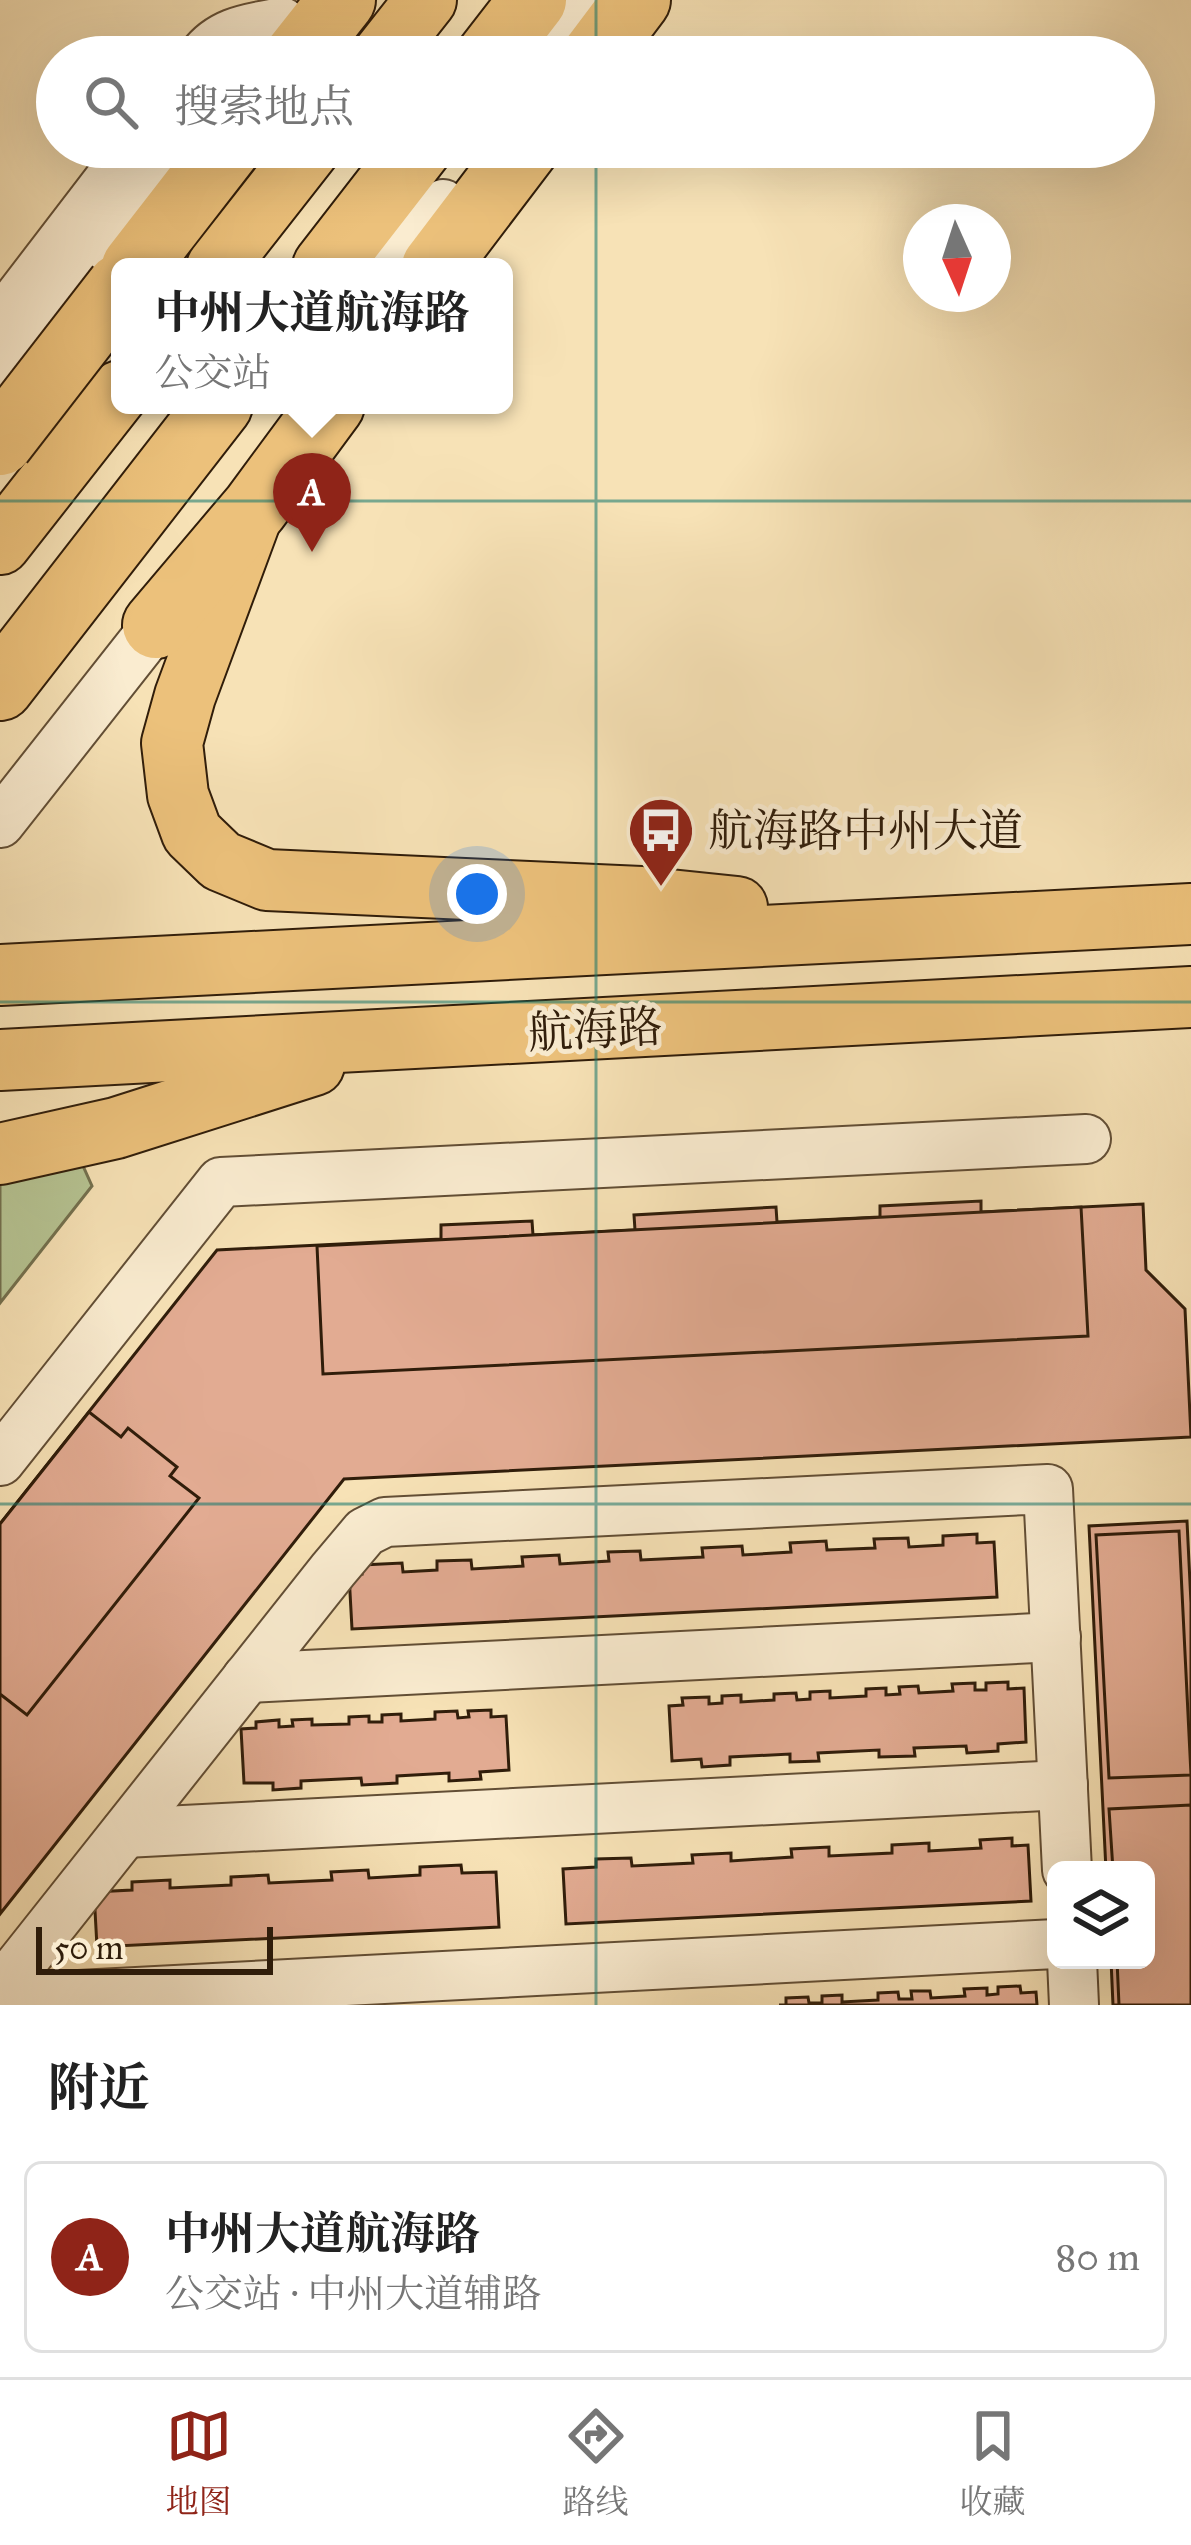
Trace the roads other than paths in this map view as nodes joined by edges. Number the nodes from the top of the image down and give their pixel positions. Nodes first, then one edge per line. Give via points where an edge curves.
1 (426, 0) edge
2 (497, 0) edge
3 (533, 0) edge
4 (596, 0) edge
5 (637, 0) edge
6 (295, 27) edge
7 (227, 36) edge
8 (398, 36) edge
9 (469, 36) edge
10 (505, 36) edge
11 (569, 36) edge
12 (609, 36) edge
13 (118, 168) edge
14 (169, 168) edge
15 (212, 168) edge
16 (297, 168) edge
17 (355, 168) edge
18 (403, 168) edge
19 (470, 168) edge
20 (510, 168) edge
21 (142, 258) edge
22 (238, 258) edge
23 (240, 258) edge
24 (333, 258) edge
25 (403, 258) edge
26 (442, 258) edge
27 (111, 298) edge
28 (0, 322) edge
29 (111, 338) edge
30 (0, 385) edge
31 (111, 402) edge
32 (174, 414) edge
33 (212, 414) edge
34 (285, 414) edge
35 (324, 414) edge
36 (0, 422) edge
37 (0, 442) edge
38 (255, 508) junction
39 (0, 544) edge
40 (156, 626) junction
41 (0, 637) edge
42 (0, 687) edge
43 (0, 823) edge
44 (1191, 914) edge
45 (843, 931) junction
46 (0, 975) edge
47 (1191, 998) edge
48 (394, 1039) junction
49 (0, 1060) edge
50 (1086, 1139) dead end
51 (0, 1154) edge
52 (0, 1461) edge
53 (1056, 1637) junction
54 (248, 1678) junction
55 (1063, 1785) junction
56 (124, 1833) junction
57 (1067, 1861) edge
58 (1047, 1944) edge
59 (1072, 1969) edge
60 (0, 1994) edge
61 (1074, 2005) edge

1 - 8 main road
2 - 9 main road
3 - 10 highway
4 - 11 street
5 - 12 highway
6 - 7 street
13 - 28 street
14 - 30 street
15 - 21 highway
16 - 22 main road
17 - 23 main road
18 - 24 highway
19 - 25 street
20 - 26 highway
27 - 37 highway, bridge
29 - 36 main road
31 - 39 main road
32 - 41 main road
33 - 42 highway
34 - 40 street via 243,471
35 - 38 highway
38 - 40 highway
38 - 45 main road via 172,743 192,833 221,861 267,880 718,903
40 - 43 street
44 - 45 main road, 航海路
45 - 46 main road, 航海路
47 - 48 main road, 航海路
48 - 49 main road, 航海路
48 - 51 main road via 116,1128
50 - 52 street via 221,1182
53 - 54 street
53 - 54 street via 1048,1489 812,1500 386,1522 365,1532
53 - 55 street
54 - 56 street
55 - 56 street
55 - 57 street
56 - 60 street
58 - 60 street
59 - 61 street

